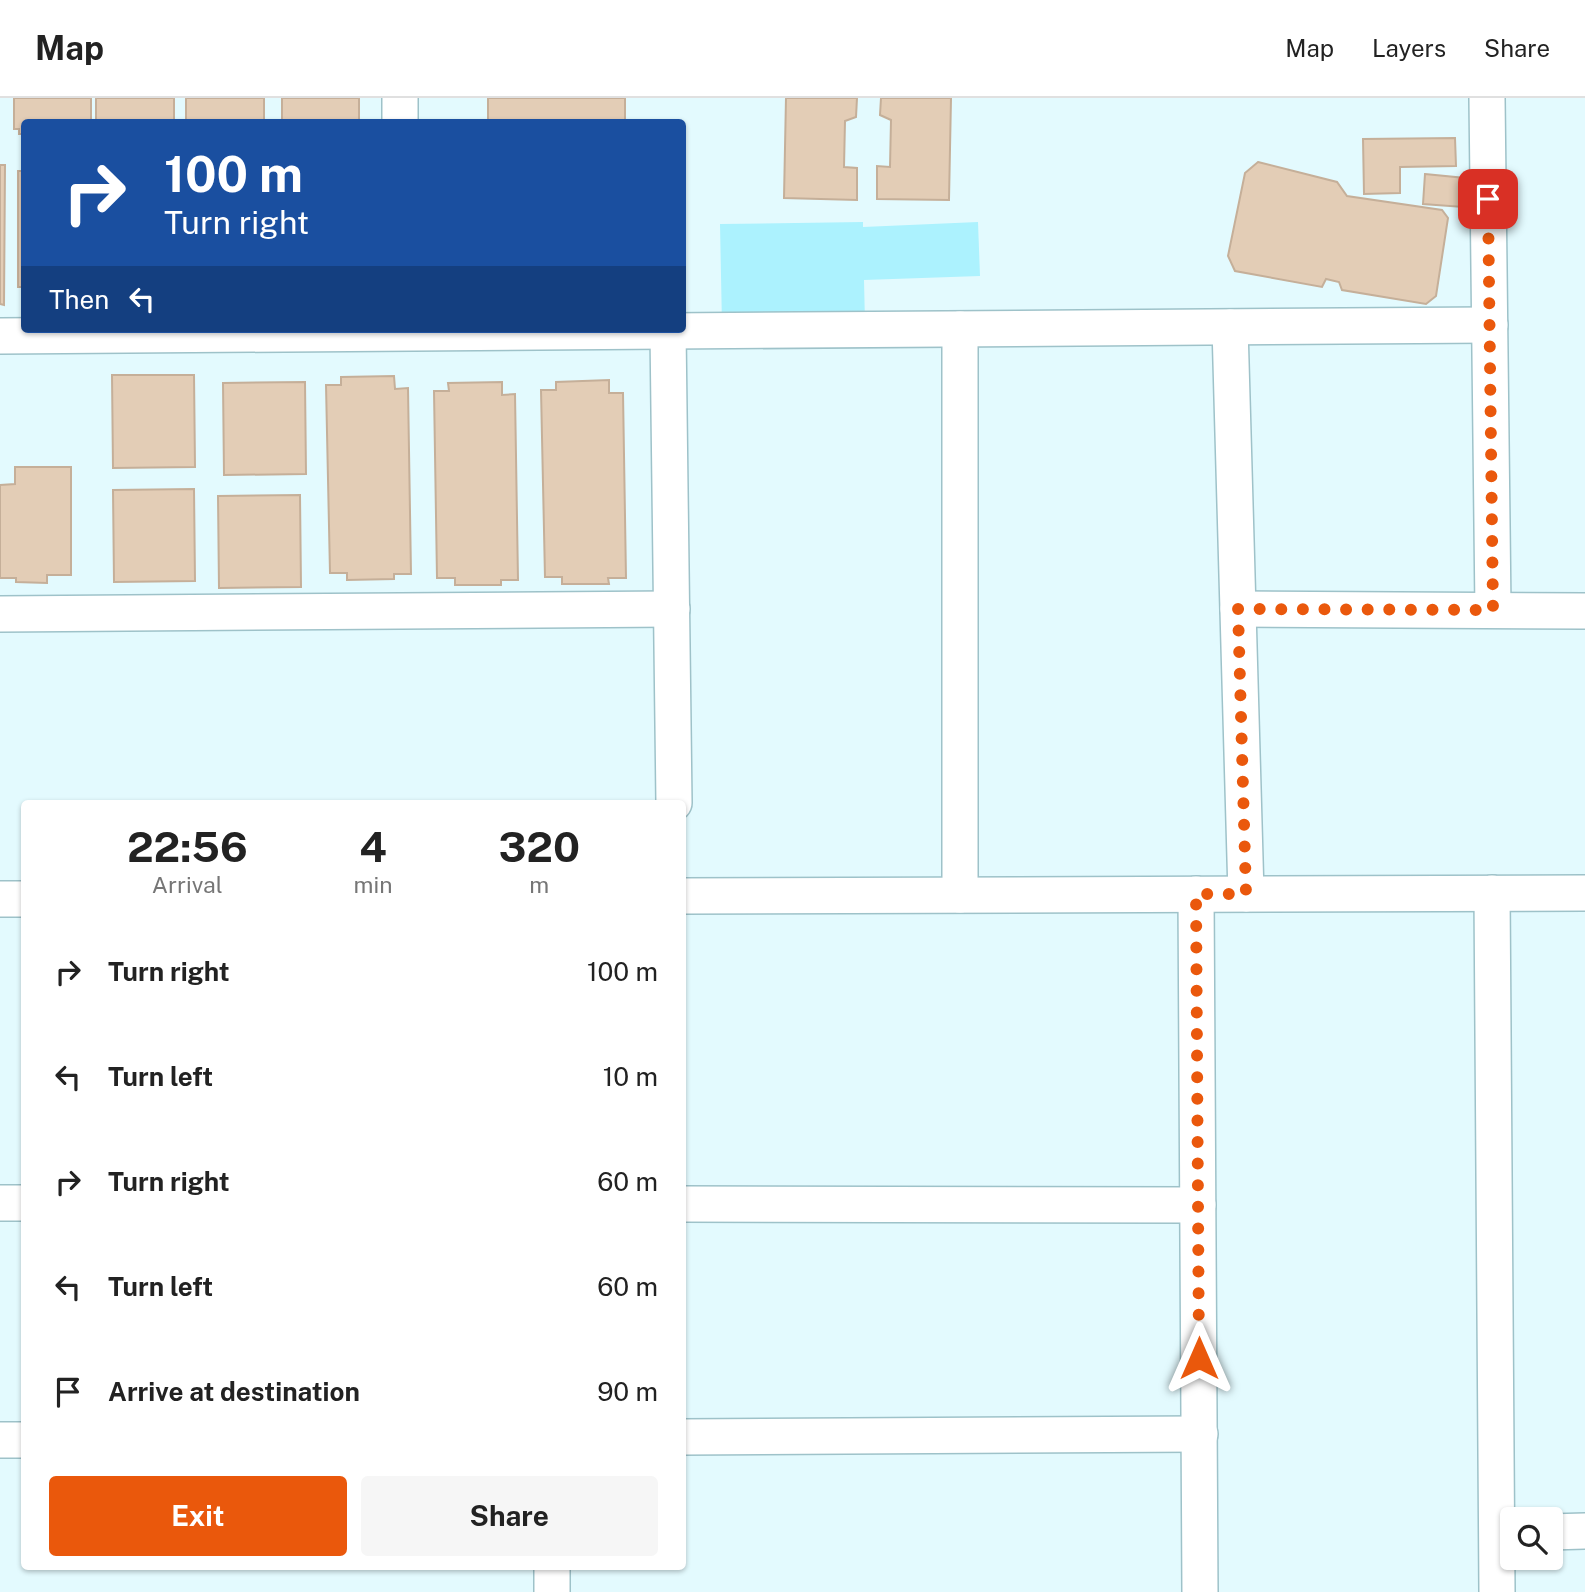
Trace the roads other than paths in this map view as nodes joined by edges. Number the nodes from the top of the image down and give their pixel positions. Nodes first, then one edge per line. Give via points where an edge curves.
1 (400, 98) edge
2 (1487, 98) edge
3 (400, 119) edge
4 (1490, 325) junction
5 (1230, 327) junction
6 (960, 329) junction
7 (686, 331) edge
8 (241, 333) edge
9 (668, 333) edge
10 (0, 336) edge
11 (1238, 609) junction
12 (672, 610) junction
13 (1493, 610) junction
14 (1585, 611) edge
15 (0, 614) edge
16 (674, 800) edge
17 (1492, 893) junction
18 (1585, 893) edge
19 (1196, 894) junction
20 (1246, 894) junction
21 (960, 895) junction
22 (686, 896) edge
23 (0, 899) edge
24 (21, 899) edge
25 (0, 1203) edge
26 (21, 1203) edge
27 (686, 1204) edge
28 (1198, 1205) junction
29 (1200, 1434) junction
30 (686, 1437) edge
31 (0, 1440) edge
32 (21, 1440) edge
33 (1504, 1507) edge
34 (1585, 1531) edge
35 (1563, 1532) edge
36 (1500, 1566) edge
37 (552, 1570) edge
38 (552, 1592) edge
39 (1200, 1592) edge
40 (1497, 1592) edge

1 - 3 street
2 - 4 street
4 - 5 street
4 - 13 street
5 - 6 street
5 - 11 street
6 - 7 street
6 - 21 street
8 - 10 street
9 - 12 street
11 - 13 street
11 - 20 street
12 - 15 street
12 - 16 street
13 - 14 street
17 - 18 street
17 - 20 street
17 - 33 street
19 - 20 street
19 - 21 street
19 - 28 street
21 - 22 street
23 - 24 street
25 - 26 street
27 - 28 street
28 - 29 street
29 - 30 street
29 - 39 street
31 - 32 street
34 - 35 street
36 - 40 street
37 - 38 street

